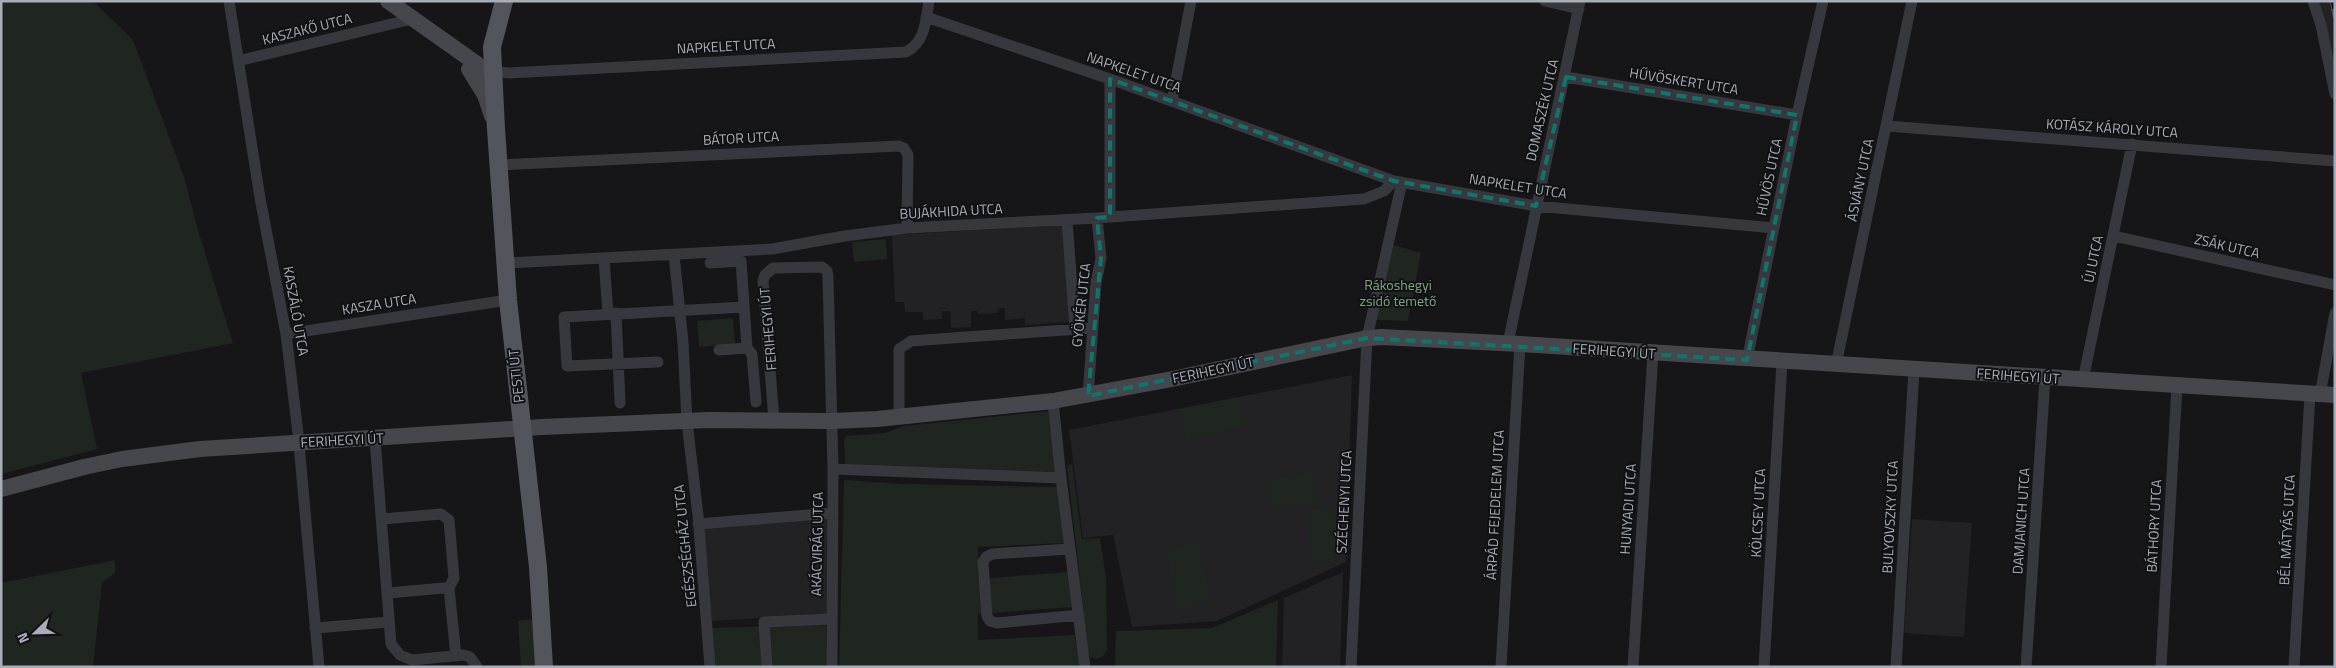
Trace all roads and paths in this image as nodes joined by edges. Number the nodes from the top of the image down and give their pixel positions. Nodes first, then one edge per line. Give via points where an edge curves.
1 (229, 1) edge
2 (388, 1) edge
3 (929, 1) edge
4 (1191, 1) edge
5 (1545, 1) edge
6 (1823, 1) edge
7 (1912, 1) edge
8 (2314, 1) edge
9 (503, 4) edge
10 (1580, 5) edge
11 (926, 18) junction
12 (412, 19) junction
13 (454, 46) junction
14 (238, 61) junction
15 (490, 70) junction
16 (1566, 77) junction
17 (1110, 79) junction
18 (2335, 94) edge
19 (1172, 101) junction
20 (1797, 115) junction
21 (1887, 126) junction
22 (496, 128) junction
23 (2132, 144) junction
24 (2335, 161) edge
25 (506, 165) junction
26 (1398, 182) junction
27 (1536, 206) junction
28 (1110, 217) junction
29 (1097, 218) junction
30 (1067, 220) junction
31 (907, 228) junction
32 (1774, 228) junction
33 (2114, 236) junction
34 (674, 256) junction
35 (604, 258) junction
36 (506, 263) junction
37 (710, 263) dead end
38 (2335, 286) edge
39 (508, 300) junction
40 (744, 306) junction
41 (680, 309) junction
42 (612, 313) junction
43 (2335, 313) edge
44 (1093, 328) junction
45 (1075, 329) junction
46 (286, 334) junction
47 (1368, 338) junction
48 (1514, 344) junction
49 (747, 348) junction
50 (719, 350) dead end
51 (1653, 353) junction
52 (1747, 360) junction
53 (658, 362) dead end
54 (1782, 362) junction
55 (618, 364) junction
56 (1836, 365) junction
57 (1914, 370) junction
58 (2045, 378) junction
59 (2083, 380) junction
60 (2177, 386) junction
61 (2322, 395) edge
62 (1088, 396) junction
63 (1053, 401) junction
64 (756, 402) dead end
65 (620, 403) dead end
66 (899, 416) junction
67 (774, 420) junction
68 (832, 421) junction
69 (686, 422) junction
70 (522, 428) junction
71 (376, 439) junction
72 (299, 442) junction
73 (833, 469) junction
74 (1061, 478) junction
75 (1, 488) edge
76 (833, 513) junction
77 (382, 519) junction
78 (698, 524) junction
79 (1070, 549) junction
80 (444, 588) dead end
81 (388, 593) junction
82 (1079, 615) junction
83 (832, 619) junction
84 (389, 622) junction
85 (315, 628) junction
86 (456, 656) junction
87 (319, 667) edge
88 (477, 667) edge
89 (544, 667) edge
90 (710, 667) edge
91 (767, 667) edge
92 (832, 667) edge
93 (1085, 667) edge
94 (1351, 667) edge
95 (1501, 667) edge
96 (1633, 667) edge
97 (1764, 667) edge
98 (1896, 667) edge
99 (2026, 667) edge
100 (2161, 667) edge
101 (2294, 667) edge

1 - 14 street, KASZÁLÓ UTCA
2 - 12 main road
3 - 11 street
4 - 19 street
5 - 10 street
6 - 20 street, HŰVÖS UTCA
7 - 21 street, ÁSVÁNY UTCA
8 - 18 street
9 - 15 main road, PESTI ÚT
10 - 16 street, DOMASZÉK UTCA
11 - 15 street, NAPKELET UTCA via 920,40 906,52 509,73
11 - 17 street, NAPKELET UTCA
12 - 13 main road
12 - 14 street, KASZAKŐ UTCA
13 - 15 main road
13 - 22 main road via 485,95
14 - 46 street, KASZÁLÓ UTCA
15 - 22 main road, PESTI ÚT
16 - 20 street, HŰVÖSKERT UTCA
16 - 27 street, DOMASZÉK UTCA
17 - 19 street, NAPKELET UTCA
17 - 28 street
19 - 26 street, NAPKELET UTCA
20 - 32 street, HŰVÖS UTCA
21 - 23 street, KOTÁSZ KÁROLY UTCA
21 - 56 street, ÁSVÁNY UTCA
22 - 25 main road, PESTI ÚT
23 - 24 street, KOTÁSZ KÁROLY UTCA
23 - 33 street, ÚJ UTCA
25 - 31 street, BÁTOR UTCA via 898,146 908,154
25 - 36 main road, PESTI ÚT
26 - 27 street, NAPKELET UTCA
26 - 28 street, BUJÁKHIDA UTCA via 1364,199
26 - 47 street, SZÉCHENYI UTCA
27 - 32 street, NAPKELET UTCA
27 - 48 street, DOMASZÉK UTCA
28 - 29 street, BUJÁKHIDA UTCA
29 - 30 street, BUJÁKHIDA UTCA
29 - 44 street, GYÖKÉR UTCA via 1101,258
30 - 31 street, BUJÁKHIDA UTCA
30 - 45 street
31 - 34 street, BUJÁKHIDA UTCA via 772,249
32 - 52 street, HŰVÖS UTCA
33 - 38 street, ZSÁK UTCA
33 - 59 street, ÚJ UTCA
34 - 35 street, BUJÁKHIDA UTCA
34 - 41 street
35 - 36 street, BUJÁKHIDA UTCA
35 - 42 street
36 - 39 main road, PESTI ÚT
37 - 40 street, FERIHEGYI ÚT via 741,261
39 - 46 street, KASZA UTCA
39 - 70 main road, PESTI ÚT
40 - 41 street, FERIHEGYI ÚT
40 - 49 street, FERIHEGYI ÚT
41 - 42 street, FERIHEGYI ÚT
41 - 69 street
42 - 55 street
42 - 55 street, FERIHEGYI ÚT via 564,316 567,366
43 - 61 street, BÉL MÁTYÁS UTCA
44 - 45 street
44 - 62 street, GYÖKÉR UTCA
45 - 66 street via 911,340 899,349
46 - 72 street, KASZÁLÓ UTCA
47 - 48 main road, FERIHEGYI ÚT
47 - 62 main road, FERIHEGYI ÚT
47 - 94 street, SZÉCHENYI UTCA
48 - 51 main road, FERIHEGYI ÚT
48 - 95 street, ÁRPÁD FEJEDELEM UTCA
49 - 50 street, FERIHEGYI ÚT
49 - 64 street, FERIHEGYI ÚT via 752,354
51 - 52 main road, FERIHEGYI ÚT
51 - 96 street, HUNYADI UTCA
52 - 54 main road, FERIHEGYI ÚT
53 - 55 street, FERIHEGYI ÚT
54 - 56 main road, FERIHEGYI ÚT
54 - 97 street, KÖLCSEY UTCA
55 - 65 street
56 - 57 main road, FERIHEGYI ÚT
57 - 58 main road, FERIHEGYI ÚT
57 - 98 street, BULYOVSZKY UTCA
58 - 59 main road, FERIHEGYI ÚT
58 - 99 street, DAMJANICH UTCA
59 - 60 main road, FERIHEGYI ÚT
60 - 61 main road, FERIHEGYI ÚT
60 - 100 street, BÁTHORY UTCA
61 - 101 street, BÉL MÁTYÁS UTCA
62 - 63 main road, FERIHEGYI ÚT
63 - 66 main road, FERIHEGYI ÚT
63 - 74 street
66 - 68 main road, FERIHEGYI ÚT
67 - 68 main road, FERIHEGYI ÚT
67 - 68 street, FERIHEGYI ÚT via 763,281 773,268 817,265 825,268 828,277
67 - 69 main road, FERIHEGYI ÚT
68 - 73 street, AKÁCVIRÁG UTCA
69 - 70 main road, FERIHEGYI ÚT
69 - 78 street, EGÉSZSÉGHÁZ UTCA
70 - 71 main road, FERIHEGYI ÚT
70 - 89 main road, PESTI ÚT via 538,567
71 - 72 main road, FERIHEGYI ÚT
71 - 77 street
72 - 75 main road, FERIHEGYI ÚT via 122,459
72 - 85 street, KASZÁLÓ UTCA
73 - 74 street
73 - 76 street, AKÁCVIRÁG UTCA
74 - 79 street
76 - 78 street
76 - 83 street, AKÁCVIRÁG UTCA
77 - 81 street
77 - 86 street via 441,514 448,520 454,578 449,588
78 - 90 street, EGÉSZSÉGHÁZ UTCA
79 - 82 street
79 - 82 street via 986,557 987,616 997,624
80 - 81 street
81 - 84 street
82 - 93 street
83 - 91 street via 764,622
83 - 92 street, AKÁCVIRÁG UTCA
84 - 85 street
84 - 86 street via 391,644 400,655 412,660
85 - 87 street, KASZÁLÓ UTCA
86 - 88 street via 470,657

